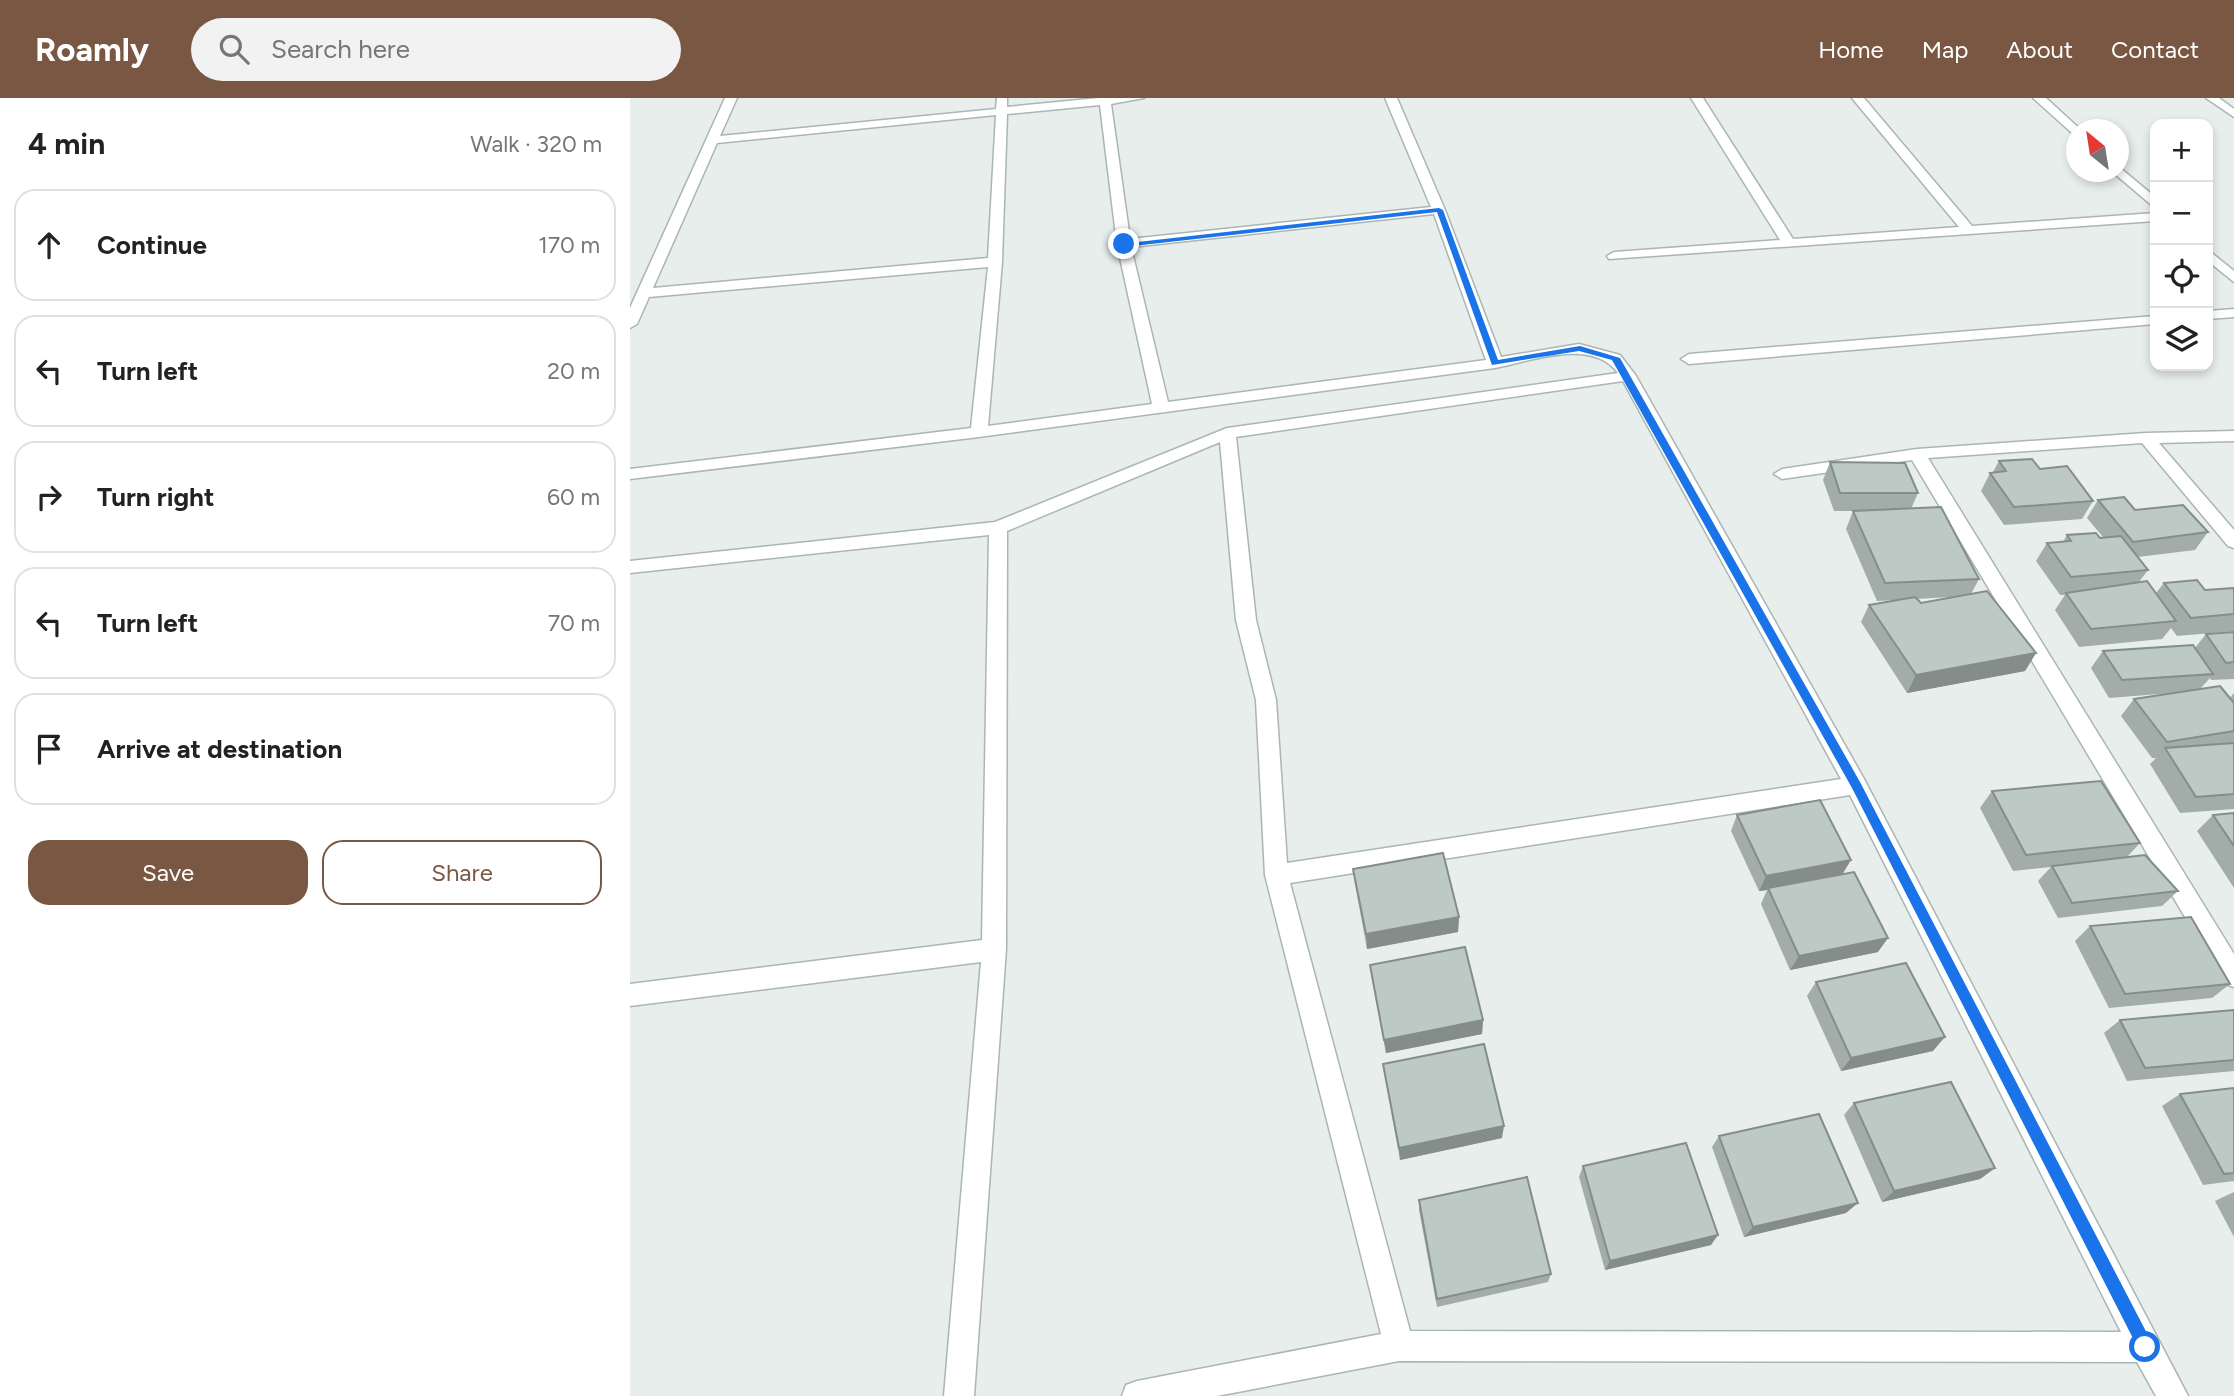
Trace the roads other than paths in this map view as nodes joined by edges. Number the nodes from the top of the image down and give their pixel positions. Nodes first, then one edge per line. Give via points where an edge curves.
1 (731, 98) edge
2 (1138, 98) edge
3 (1391, 98) edge
4 (1697, 98) edge
5 (1858, 98) edge
6 (2039, 98) edge
7 (2212, 98) edge
8 (1105, 99) edge
9 (1002, 105) edge
10 (2234, 114) edge
11 (2066, 122) edge
12 (712, 139) junction
13 (2129, 180) edge
14 (2150, 199) edge
15 (1439, 210) junction
16 (2150, 217) edge
17 (1968, 230) junction
18 (1789, 243) junction
19 (1124, 244) junction
20 (1614, 256) dead end
21 (2213, 258) edge
22 (995, 262) junction
23 (2231, 273) edge
24 (644, 292) junction
25 (2234, 313) edge
26 (2213, 315) edge
27 (2150, 320) edge
28 (630, 324) edge
29 (1689, 359) dead end
30 (1495, 363) junction
31 (1628, 376) junction
32 (1161, 407) junction
33 (979, 432) junction
34 (1227, 433) junction
35 (2234, 436) edge
36 (2146, 438) junction
37 (1917, 454) junction
38 (630, 474) edge
39 (1782, 474) dead end
40 (998, 528) junction
41 (2234, 542) edge
42 (630, 568) edge
43 (1856, 785) junction
44 (1276, 876) junction
45 (994, 949) junction
46 (2234, 976) edge
47 (630, 995) edge
48 (1399, 1346) junction
49 (2145, 1347) junction
50 (959, 1396) edge
51 (1137, 1396) edge
52 (2173, 1396) edge

1 - 12 street
2 - 8 street
3 - 15 street
4 - 18 street
5 - 17 street
6 - 11 street
7 - 10 street
8 - 9 street
8 - 19 street
9 - 12 street
9 - 22 street
12 - 24 street
13 - 14 street
15 - 19 street
15 - 30 street
16 - 17 street
17 - 18 street
18 - 20 street
19 - 32 street
21 - 23 street
22 - 24 street
22 - 33 street
24 - 28 street
25 - 26 street
27 - 29 street
30 - 31 street via 1580,348 1615,358
30 - 32 street
31 - 34 street
31 - 43 street
32 - 33 street
33 - 38 street
34 - 40 street
34 - 44 street via 1246,620 1266,701
35 - 36 street
36 - 37 street
36 - 41 street
37 - 39 street
37 - 46 street
40 - 42 street
40 - 45 street
43 - 44 street
43 - 49 street
44 - 48 street
45 - 47 street
45 - 50 street
48 - 49 street
48 - 51 street
49 - 52 street

